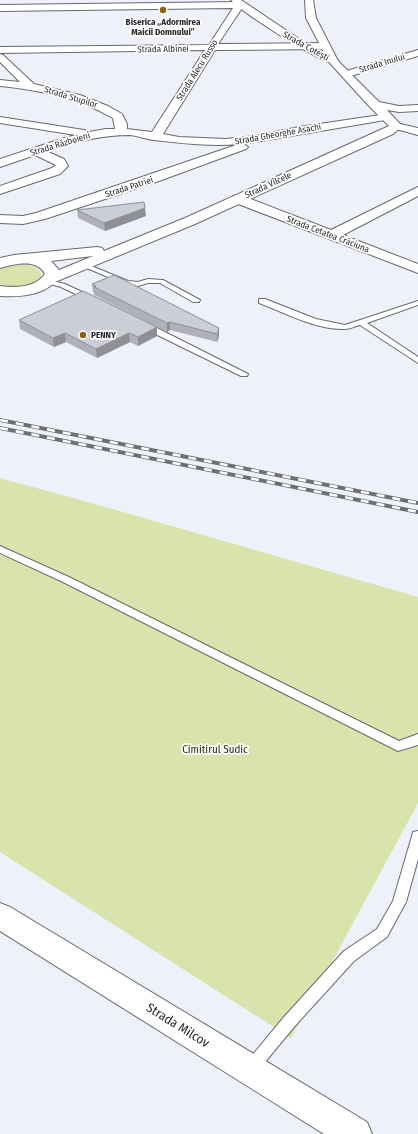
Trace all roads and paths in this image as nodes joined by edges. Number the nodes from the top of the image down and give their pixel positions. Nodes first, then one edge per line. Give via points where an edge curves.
1 (309, 0) edge
2 (237, 2) edge
3 (0, 8) edge
4 (254, 14) junction
5 (232, 15) junction
6 (325, 46) junction
7 (304, 47) junction
8 (210, 48) junction
9 (0, 50) edge
10 (418, 53) edge
11 (0, 57) edge
12 (334, 62) junction
13 (347, 74) junction
14 (0, 83) edge
15 (30, 86) junction
16 (373, 104) junction
17 (418, 108) edge
18 (418, 112) edge
19 (0, 120) edge
20 (391, 122) junction
21 (121, 131) junction
22 (418, 132) edge
23 (92, 134) junction
24 (155, 137) junction
25 (255, 139) junction
26 (35, 151) junction
27 (0, 163) edge
28 (0, 190) edge
29 (418, 191) edge
30 (238, 199) junction
31 (0, 219) edge
32 (332, 235) junction
33 (127, 247) junction
34 (9, 260) edge
35 (84, 265) junction
36 (418, 269) edge
37 (49, 280) junction
38 (29, 290) junction
39 (0, 291) edge
40 (196, 300) dead end
41 (96, 301) edge
42 (262, 301) dead end
43 (0, 303) edge
44 (418, 303) edge
45 (136, 321) edge
46 (361, 322) junction
47 (418, 361) edge
48 (244, 374) dead end
49 (0, 549) edge
50 (418, 739) edge
51 (418, 836) edge
52 (0, 916) edge
53 (250, 1069) junction
54 (356, 1134) edge

1 - 6 main road via 311,18
2 - 3 street
2 - 4 main road, Strada Cotești
2 - 5 street, Strada Alecu Russo
4 - 5 street
4 - 7 main road, Strada Cotești
5 - 8 street, Strada Alecu Russo
6 - 7 street, Strada Albinei
6 - 12 main road
7 - 8 street, Strada Albinei
7 - 12 main road, Strada Cotești
8 - 9 street, Strada Albinei
8 - 24 street, Strada Alecu Russo
10 - 13 street, Strada Inului
11 - 15 street
12 - 13 main road, Strada Cotești
13 - 16 main road, Strada Cotești
14 - 15 street, Strada Stupilor
15 - 21 street, Strada Stupilor via 88,101 108,110 118,116
16 - 17 main road
16 - 20 main road, Strada Cotești
18 - 20 main road, Strada Vîlcele
19 - 23 street
20 - 22 street, Strada Cotești
20 - 25 street, Strada Gheorghe Asachi via 299,130
20 - 30 main road, Strada Vîlcele via 389,131
21 - 23 street, Strada Războieni
21 - 24 street, Strada Gheorghe Asachi
23 - 26 street, Strada Războieni
24 - 25 street, Strada Gheorghe Asachi via 209,142
25 - 31 street, Strada Patriei via 236,149 40,216 23,220
26 - 27 street, Strada Războieni
26 - 28 street via 60,162 62,166 50,173
29 - 32 street
30 - 32 street, Strada Cetatea Crăciuna
30 - 33 main road, Strada Vîlcele
32 - 36 street, Strada Cetatea Crăciuna
33 - 34 main road, Strada Vîlcele
33 - 35 main road, Strada Vîlcele
34 - 37 main road via 41,262 48,266 53,274
35 - 37 main road, Strada Vîlcele
35 - 40 lane via 127,283 161,281
37 - 38 main road, Strada Vîlcele
37 - 41 lane
38 - 39 main road
38 - 43 main road
42 - 46 lane via 328,325 346,327
44 - 46 lane
45 - 48 lane
46 - 47 lane
49 - 50 lane via 398,746
51 - 53 lane via 399,902 382,933 349,956
52 - 53 street, Strada Milcov
53 - 54 street, Strada Milcov

